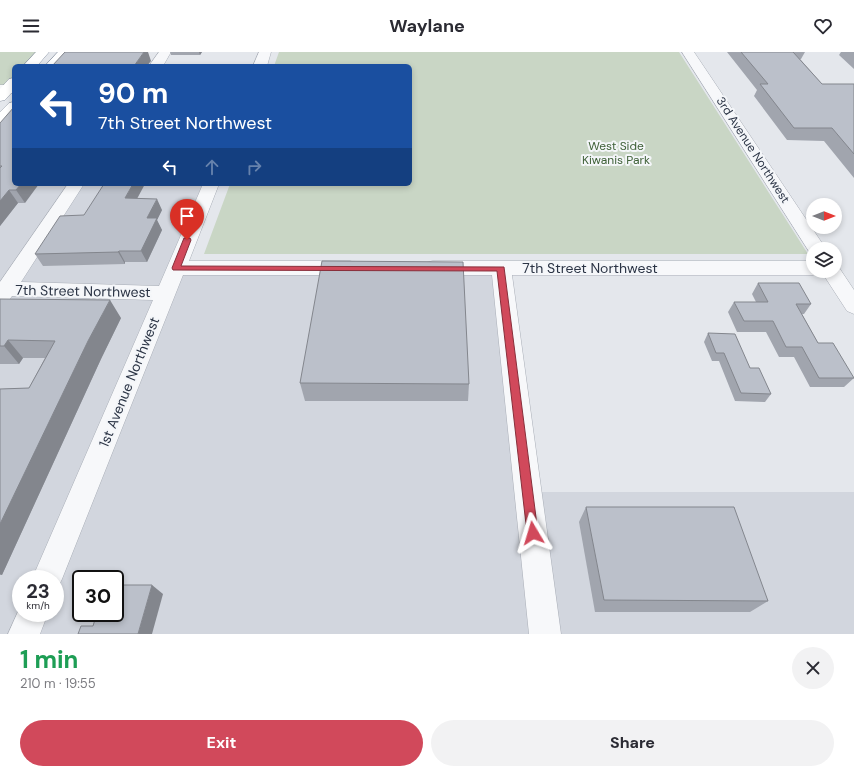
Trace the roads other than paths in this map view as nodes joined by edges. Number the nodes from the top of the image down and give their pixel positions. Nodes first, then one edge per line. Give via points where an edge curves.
1 (43, 52) edge
2 (65, 52) edge
3 (165, 52) edge
4 (265, 52) edge
5 (688, 52) edge
6 (32, 64) edge
7 (54, 64) edge
8 (157, 64) edge
9 (261, 64) edge
10 (12, 108) edge
11 (0, 121) edge
12 (75, 186) edge
13 (210, 186) edge
14 (812, 242) edge
15 (176, 268) junction
16 (368, 268) edge
17 (415, 268) edge
18 (501, 268) junction
19 (806, 268) edge
20 (836, 278) edge
21 (2, 292) edge
22 (166, 293) junction
23 (854, 306) edge
24 (51, 570) edge
25 (29, 622) edge
26 (24, 634) edge
27 (545, 634) edge

1 - 6 highway
2 - 7 highway
3 - 8 street
4 - 9 street
5 - 14 street, 3rd Avenue Northwest
10 - 11 highway
12 - 21 street
13 - 15 street, 1st Avenue Northwest
15 - 16 street
15 - 22 street, 1st Avenue Northwest
17 - 18 street, 7th Street Northwest
18 - 19 street, 7th Street Northwest
18 - 27 street
20 - 23 street
21 - 22 street, 7th Street Northwest
22 - 24 street, 1st Avenue Northwest
25 - 26 street

